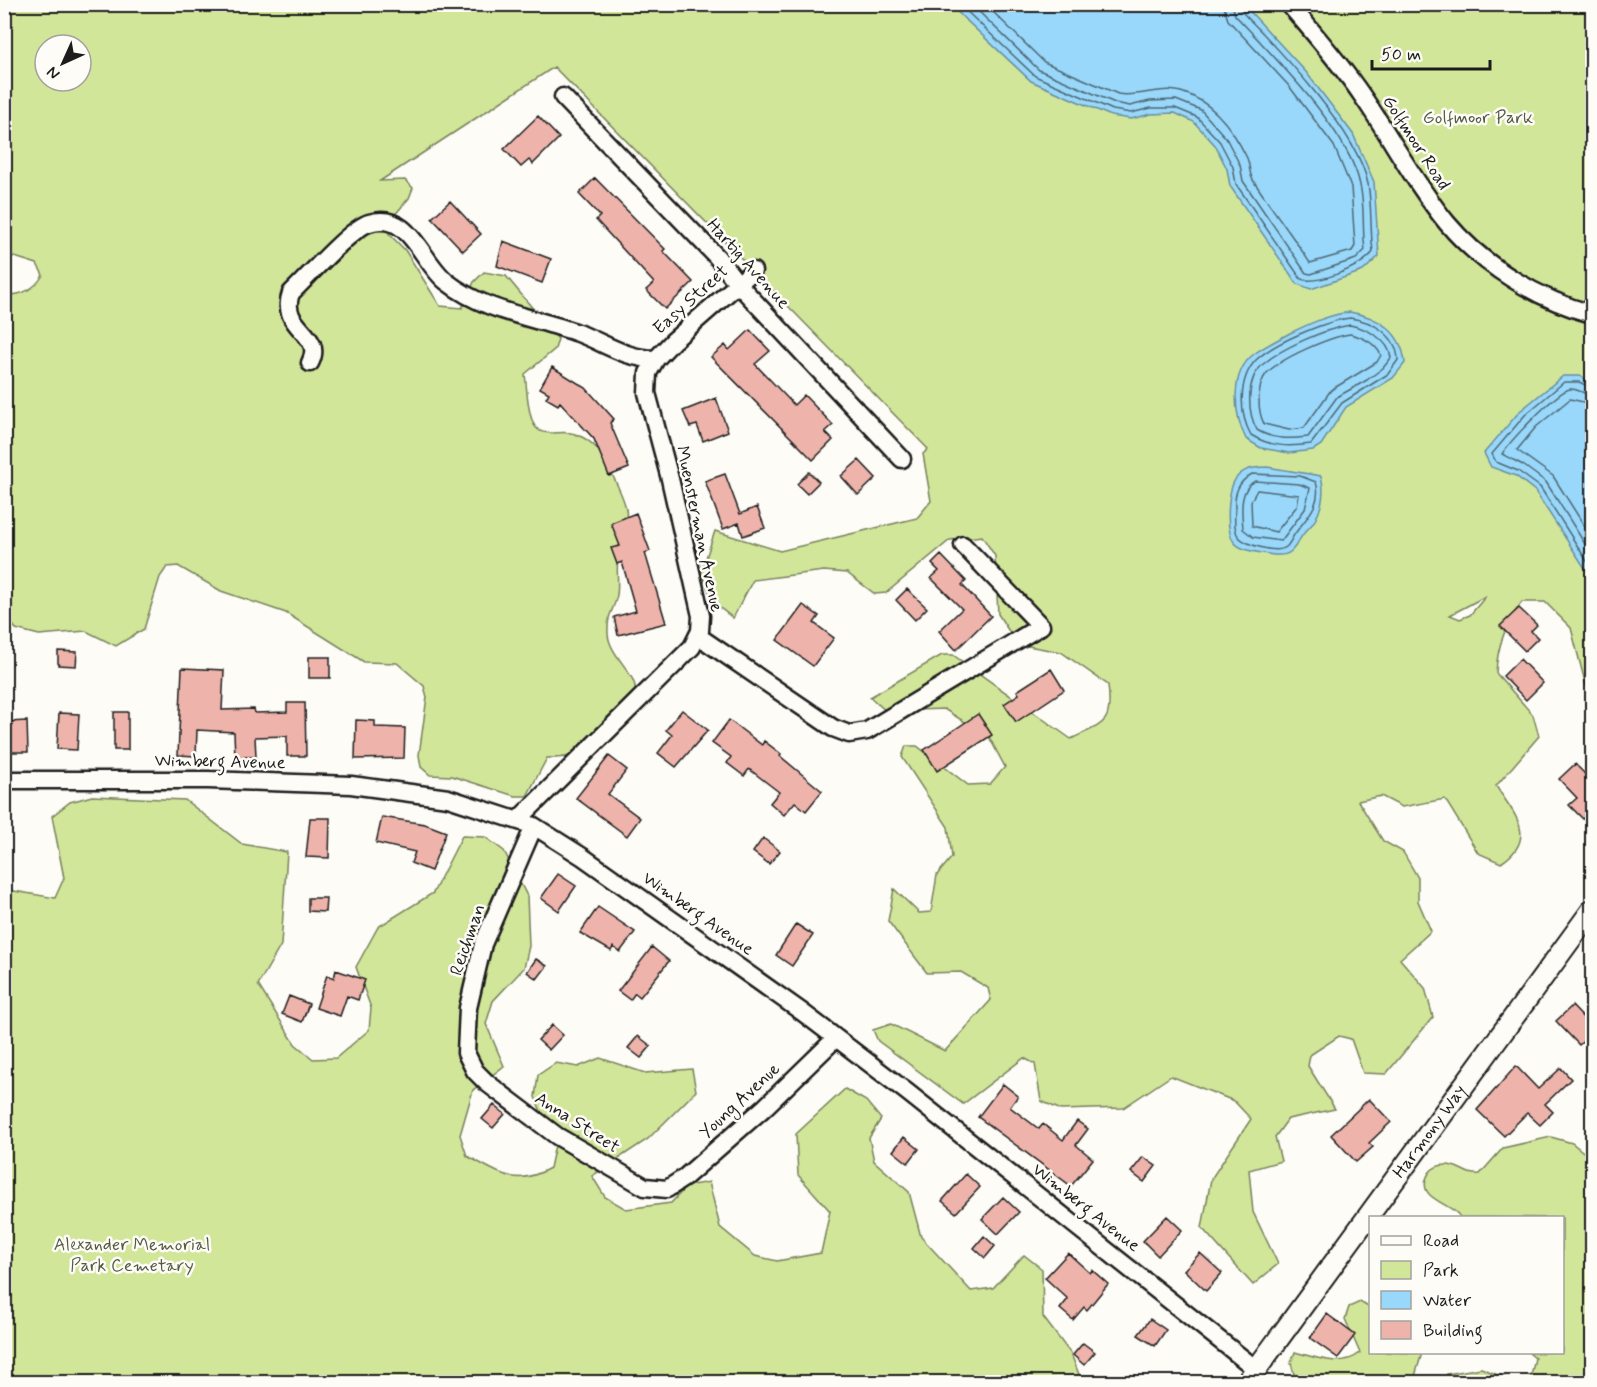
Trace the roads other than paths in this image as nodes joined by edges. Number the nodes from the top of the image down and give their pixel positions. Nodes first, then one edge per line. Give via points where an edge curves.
1 (1289, 4) edge
2 (563, 97) dead end
3 (753, 271) dead end
4 (738, 284) junction
5 (1593, 314) edge
6 (656, 359) junction
7 (310, 363) dead end
8 (902, 459) dead end
9 (963, 545) dead end
10 (698, 636) junction
11 (4, 780) edge
12 (526, 823) junction
13 (1593, 910) edge
14 (836, 1038) junction
15 (475, 1071) joint
16 (667, 1189) joint
17 (1251, 1376) edge

1 - 5 street, Golfmoor Road via 1336,59 1419,184 1463,240 1494,267 1528,287
2 - 4 street, Hartig Avenue via 717,257
3 - 4 street, Easy Street
4 - 6 street, Easy Street
4 - 8 street, Hartig Avenue
6 - 7 street via 632,357 580,333 515,315 464,294 429,264 405,228 382,221 358,229 291,294 291,318 315,346
6 - 10 street, Muensterman Avenue via 648,373 647,393 701,616
9 - 10 street, Muensterman Avenue via 1041,626 876,727 856,734 833,728
10 - 12 street, Reichman via 692,647
11 - 12 street, Wimberg Avenue via 351,784 448,798
12 - 14 street, Wimberg Avenue via 709,945
12 - 15 street, Reichman via 471,987 466,1053
13 - 17 street, Harmony Way
14 - 16 street, Young Avenue via 765,1107
14 - 17 street, Wimberg Avenue
15 - 16 street, Anna Street via 508,1101 557,1136 645,1187

